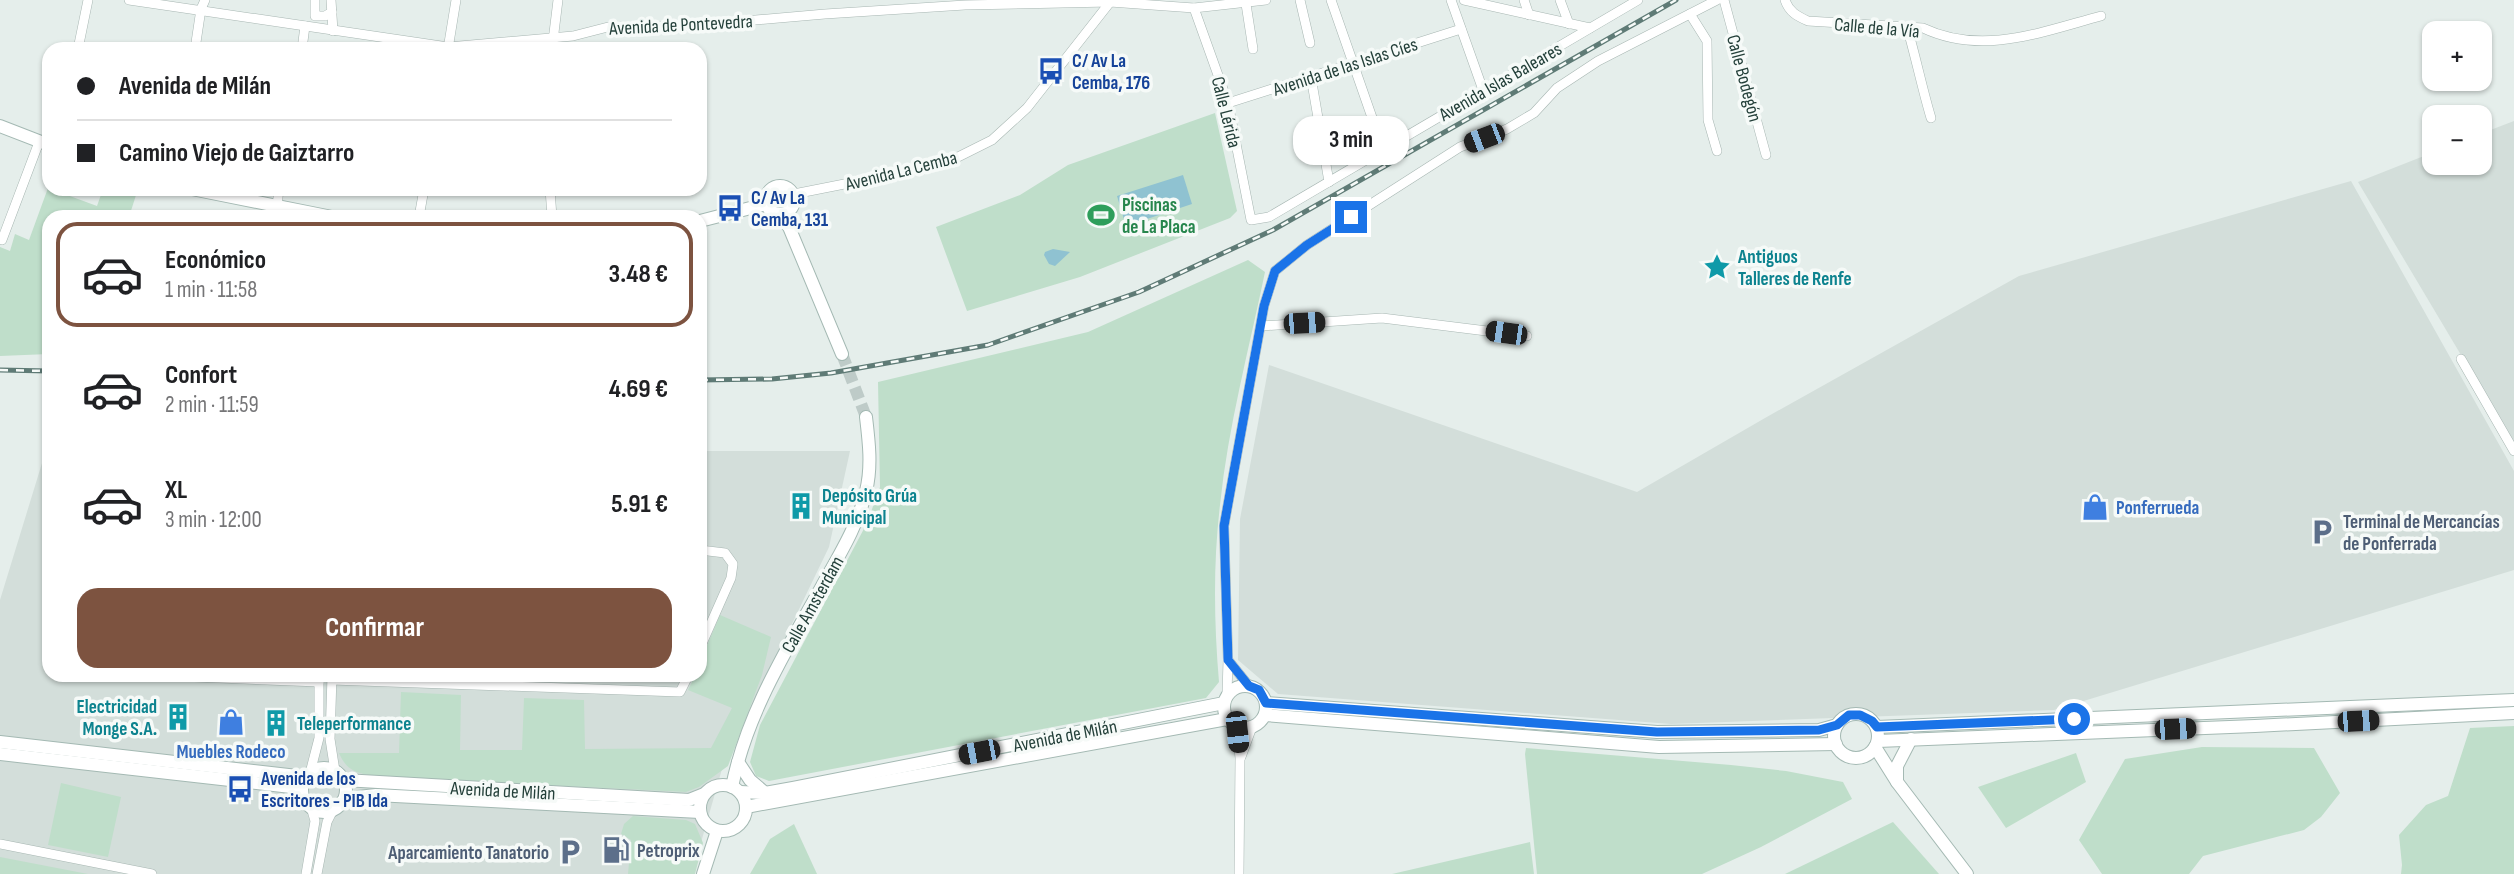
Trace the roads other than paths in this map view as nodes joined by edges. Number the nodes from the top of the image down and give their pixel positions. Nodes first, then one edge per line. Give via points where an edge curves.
1 (88, 0) edge
2 (129, 0) edge
3 (316, 0) edge
4 (331, 0) edge
5 (456, 0) edge
6 (558, 0) edge
7 (1266, 0) edge
8 (1300, 0) edge
9 (1331, 0) edge
10 (1451, 0) edge
11 (1464, 0) edge
12 (1524, 0) edge
13 (1560, 0) edge
14 (1639, 0) edge
15 (1724, 0) edge
16 (1784, 0) edge
17 (1111, 1) edge
18 (1715, 1) edge
19 (1246, 4) junction
20 (203, 5) edge
21 (1621, 5) edge
22 (1194, 8) junction
23 (332, 12) junction
24 (1690, 14) junction
25 (1529, 15) junction
26 (2101, 16) dead end
27 (1569, 24) junction
28 (305, 26) junction
29 (1907, 27) junction
30 (1590, 28) junction
31 (1461, 29) junction
32 (333, 31) junction
33 (552, 38) junction
34 (79, 42) edge
35 (196, 42) edge
36 (303, 42) edge
37 (407, 42) edge
38 (449, 42) edge
39 (510, 42) edge
40 (552, 42) edge
41 (1310, 43) dead end
42 (1253, 48) dead end
43 (1353, 63) junction
44 (1311, 76) junction
45 (1483, 90) junction
46 (1228, 103) junction
47 (1931, 118) dead end
48 (0, 126) edge
49 (42, 143) edge
50 (42, 148) edge
51 (1384, 149) junction
52 (1717, 151) dead end
53 (1766, 155) dead end
54 (1329, 182) junction
55 (794, 194) junction
56 (227, 196) edge
57 (278, 196) edge
58 (766, 204) junction
59 (277, 206) junction
60 (792, 209) junction
61 (297, 210) edge
62 (778, 214) junction
63 (707, 219) edge
64 (1251, 219) joint
65 (789, 227) junction
66 (1, 239) edge
67 (1261, 326) junction
68 (1527, 336) dead end
69 (842, 354) tunnel mouth
70 (2461, 359) dead end
71 (866, 417) tunnel mouth
72 (2514, 451) edge
73 (707, 551) edge
74 (707, 632) edge
75 (1228, 660) junction
76 (319, 682) edge
77 (332, 682) edge
78 (431, 682) edge
79 (685, 682) edge
80 (1249, 686) junction
81 (1225, 699) junction
82 (2514, 700) edge
83 (1266, 709) junction
84 (2514, 713) edge
85 (1232, 723) junction
86 (1837, 725) junction
87 (1252, 727) junction
88 (1877, 727) junction
89 (1911, 739) junction
90 (0, 742) edge
91 (1836, 744) junction
92 (1873, 748) junction
93 (0, 754) edge
94 (1240, 758) junction
95 (738, 762) junction
96 (339, 776) junction
97 (306, 780) junction
98 (1897, 782) junction
99 (736, 789) junction
100 (765, 793) junction
101 (704, 794) junction
102 (337, 806) junction
103 (311, 807) junction
104 (746, 807) junction
105 (700, 812) junction
106 (717, 831) junction
107 (0, 844) edge
108 (152, 874) edge
109 (306, 874) edge
110 (317, 874) edge
111 (704, 874) edge
112 (1239, 874) edge
113 (1967, 874) edge

1 - 34 street
2 - 20 street, Avenida de Pontevedra
3 - 23 street via 315,16
4 - 23 street
5 - 38 street
6 - 33 street
7 - 19 street, Avenida de Pontevedra
8 - 41 street
9 - 43 street
10 - 31 street
11 - 25 street
12 - 25 street
13 - 27 street
14 - 21 street, Avenida Islas Baleares
15 - 53 street, Calle Bodegón
16 - 29 street, Calle de la Vía via 1796,16 1808,21
17 - 22 street, Avenida de Pontevedra
17 - 33 street, Avenida de Pontevedra via 964,5 686,26 608,26
17 - 55 street, Avenida La Cemba via 1027,108 992,140 941,163
18 - 24 street
19 - 22 street, Avenida de Pontevedra
19 - 42 street
20 - 28 street, Avenida de Pontevedra
20 - 35 street
21 - 30 street, Avenida Islas Baleares
22 - 46 street, Calle Lérida
23 - 32 street
24 - 52 street via 1707,41 1708,120
24 - 67 street via 1598,61 1557,88 1534,113 1460,147 1307,245 1275,271
25 - 27 street
26 - 29 street, Calle de la Vía via 1991,41 1964,42
27 - 30 street
28 - 32 street, Avenida de Pontevedra
28 - 36 street
29 - 47 street
30 - 45 street, Avenida Islas Baleares
31 - 43 street, Avenida de las Islas Cíes
31 - 45 street
32 - 37 street, Avenida de Pontevedra
33 - 39 street, Avenida de Pontevedra
33 - 40 street
43 - 44 street, Avenida de las Islas Cíes
43 - 51 street
44 - 46 street, Avenida de las Islas Cíes
44 - 54 street
45 - 51 street, Avenida Islas Baleares
46 - 64 street, Calle Lérida
48 - 49 street
50 - 66 street
51 - 54 street, Avenida Islas Baleares
54 - 64 street, Avenida Islas Baleares via 1269,217
55 - 58 street via 779,186 769,192
55 - 60 street
56 - 59 street
57 - 59 street
58 - 62 street
58 - 63 street
59 - 61 street
60 - 62 street
60 - 65 street
62 - 65 street
65 - 69 street
67 - 68 street via 1382,318
67 - 75 street via 1224,526
70 - 72 street
71 - 95 street, Calle Amsterdam via 870,455 866,491 849,537 756,709
73 - 74 street via 725,553 733,564
75 - 80 street
75 - 81 street
76 - 97 street via 319,738
77 - 96 street via 330,739
78 - 79 street via 680,692
80 - 81 street via 1237,687
80 - 83 street via 1259,690
81 - 85 street
81 - 100 street, Avenida de Milán
82 - 88 street
83 - 86 street via 1657,732 1819,730
83 - 87 street
83 - 91 street via 1658,747
84 - 89 street
85 - 87 street
85 - 94 street
85 - 104 street, Avenida de Milán
86 - 88 street via 1849,715 1860,715
86 - 91 street
87 - 94 street
88 - 92 street
89 - 92 street
89 - 98 street via 1897,766
90 - 97 street
91 - 92 street via 1852,758
92 - 98 street
93 - 97 street
94 - 112 street
95 - 99 street, Calle Amsterdam
95 - 100 street
96 - 97 street via 323,768
96 - 101 street, Avenida de Milán via 689,800
96 - 102 street via 346,792
97 - 103 street via 305,801
98 - 113 street
99 - 100 street, Avenida de Milán
99 - 101 street via 719,785
99 - 104 street
101 - 105 street
102 - 103 street via 321,811
102 - 105 street, Avenida de Milán via 376,795
102 - 110 street via 327,822
103 - 109 street via 315,821
104 - 106 street via 736,828
105 - 106 street
106 - 111 street
107 - 108 street

